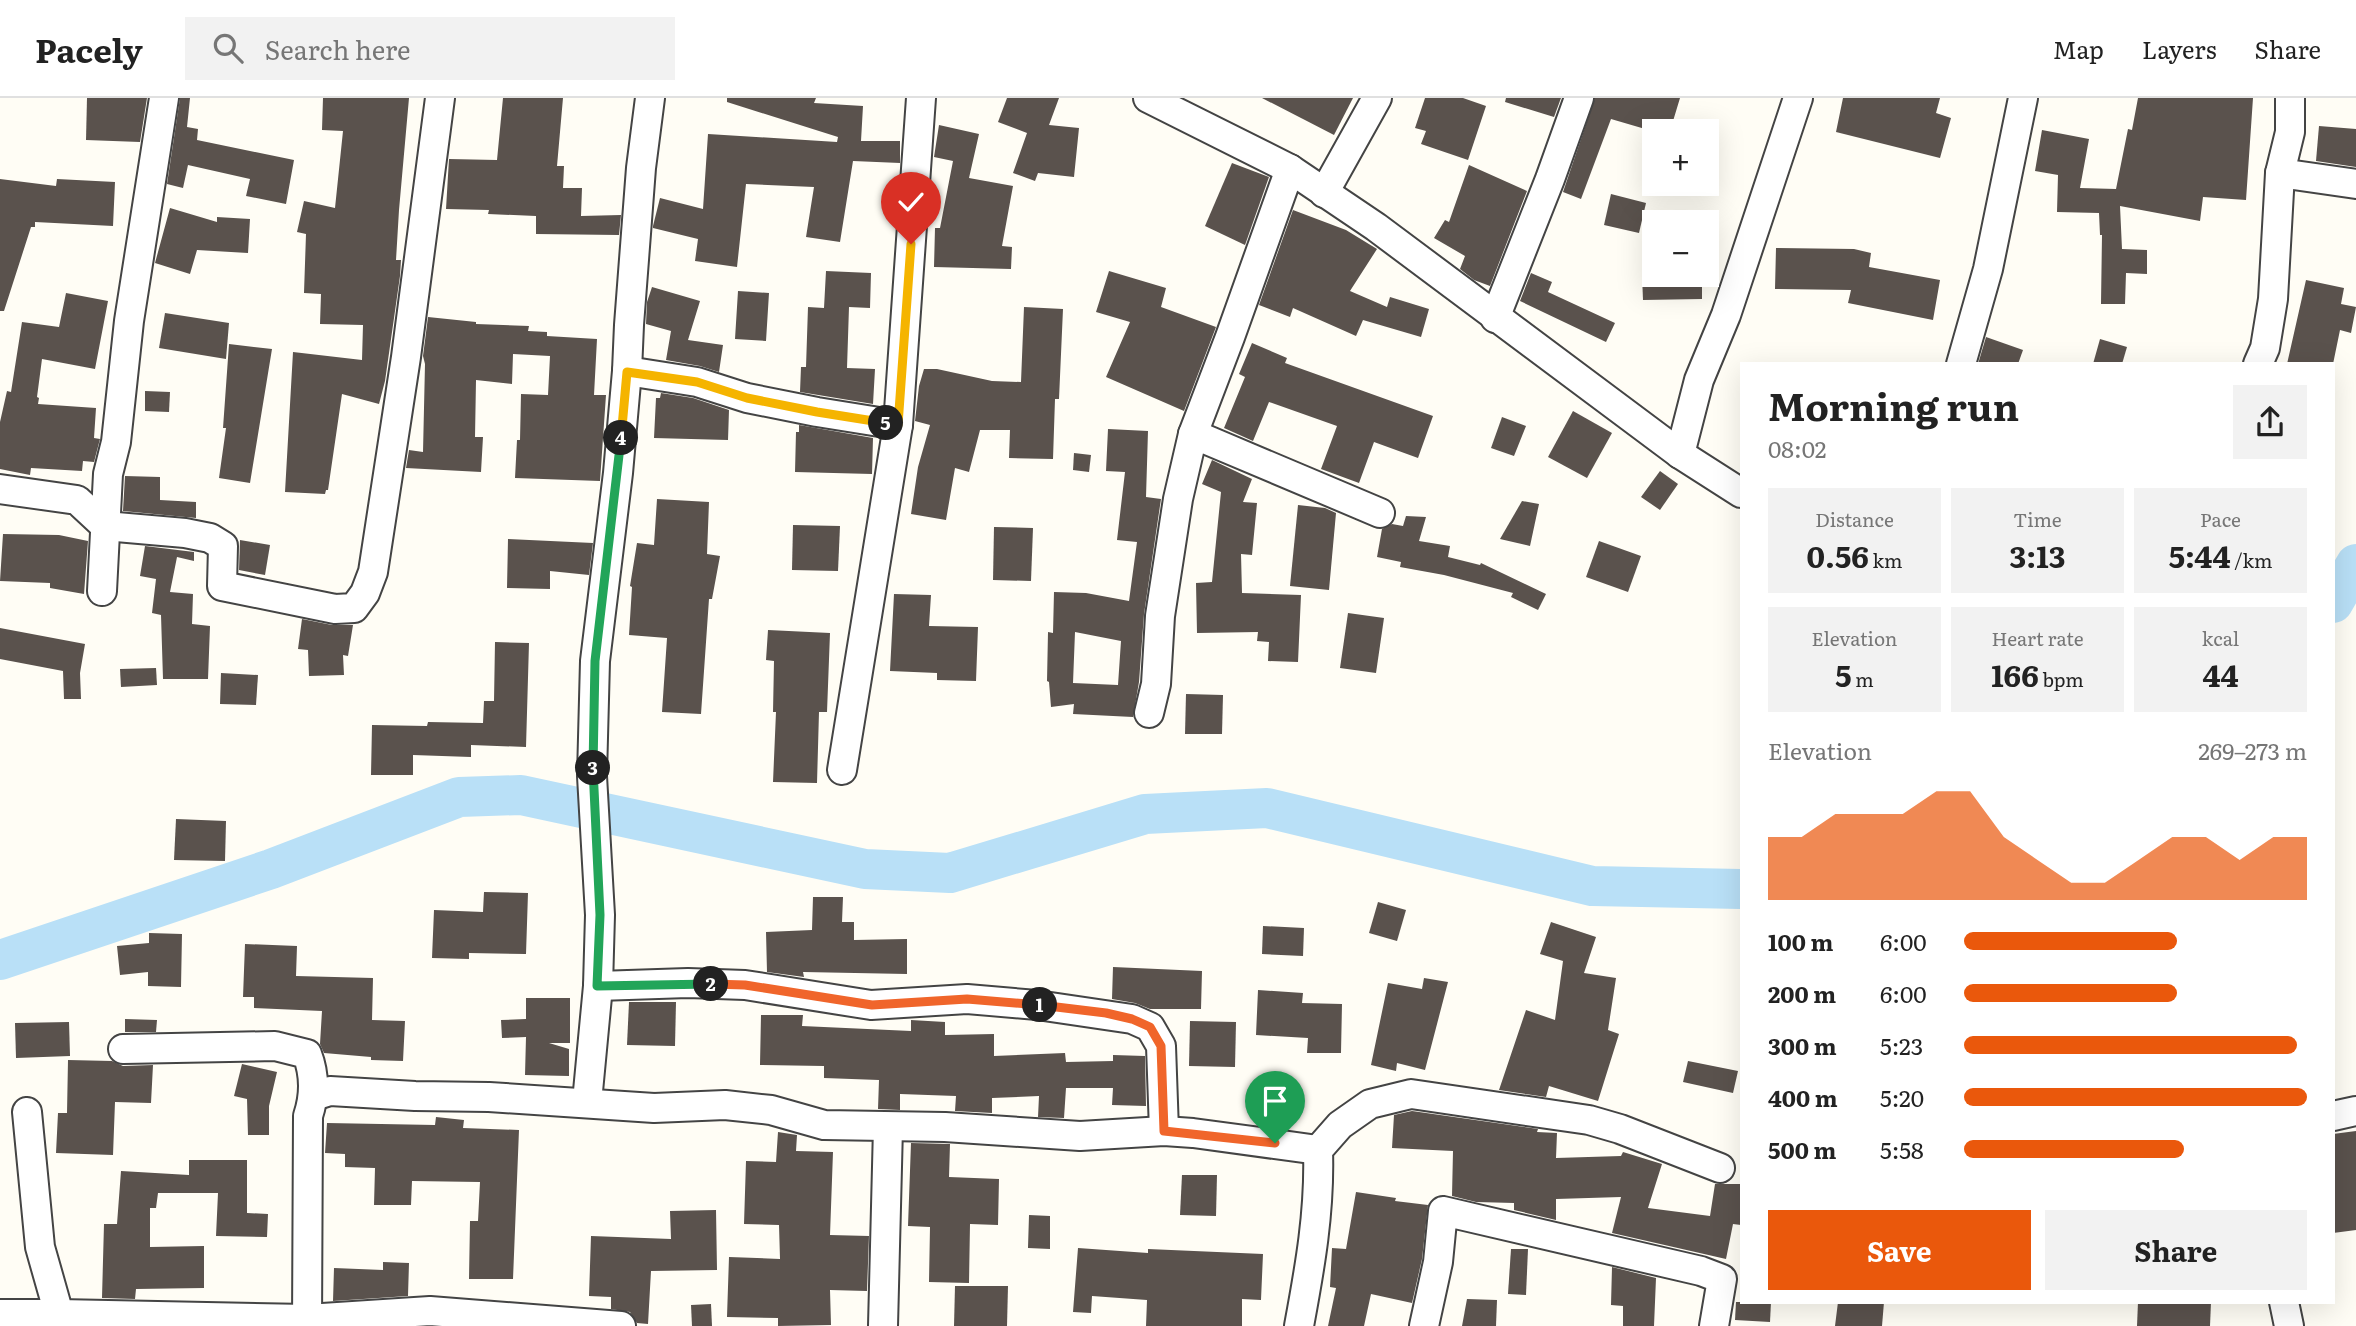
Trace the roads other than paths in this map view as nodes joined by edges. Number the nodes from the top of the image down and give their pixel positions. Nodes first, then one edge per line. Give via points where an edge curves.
1 (164, 98) edge
2 (440, 98) edge
3 (650, 98) edge
4 (921, 98) edge
5 (1148, 98) edge
6 (1377, 98) edge
7 (1579, 98) edge
8 (1798, 98) edge
9 (2023, 98) edge
10 (2290, 98) edge
11 (1290, 169) junction
12 (2280, 173) junction
13 (2356, 184) edge
14 (1324, 193) junction
15 (1495, 318) junction
16 (1962, 362) edge
17 (2259, 362) edge
18 (627, 372) junction
19 (898, 425) junction
20 (1193, 434) junction
21 (1680, 454) junction
22 (0, 489) edge
23 (1740, 492) edge
24 (1380, 513) dead end
25 (105, 526) junction
26 (102, 591) dead end
27 (1149, 713) dead end
28 (842, 770) dead end
29 (597, 986) junction
30 (123, 1049) dead end
31 (314, 1096) junction
32 (587, 1102) junction
33 (2356, 1111) edge
34 (27, 1112) dead end
35 (2335, 1116) edge
36 (888, 1127) junction
37 (1164, 1131) junction
38 (1318, 1150) junction
39 (1720, 1168) dead end
40 (2284, 1304) edge
41 (0, 1314) edge
42 (430, 1318) edge
43 (59, 1320) edge
44 (307, 1322) edge
45 (621, 1326) edge
46 (883, 1326) edge
47 (1298, 1326) edge
48 (1424, 1326) edge
49 (1714, 1326) edge
50 (2289, 1326) edge

1 - 25 street via 108,474
2 - 25 street via 406,357 366,593 354,608 335,609 222,586 223,545 210,538
3 - 18 street
4 - 19 street
5 - 11 street
6 - 14 street
7 - 15 street
8 - 21 street via 1726,315 1699,380
9 - 16 street via 1988,269
10 - 12 street via 2290,132
11 - 14 street
11 - 20 street
12 - 13 street
12 - 17 street via 2273,299
14 - 15 street
15 - 21 street
18 - 19 street via 697,382 747,398
18 - 29 street via 595,661 592,776 600,915
19 - 28 street
20 - 24 street
20 - 27 street via 1178,499
21 - 23 street
22 - 25 street via 76,500
25 - 26 street
29 - 32 street
29 - 37 street via 745,985 872,1005 967,999 1132,1019 1150,1027 1161,1046
30 - 31 street via 275,1046 307,1055
31 - 32 street via 330,1091
31 - 44 street via 308,1116
32 - 36 street via 654,1108 725,1105 771,1110 824,1125
33 - 35 street
34 - 43 street via 40,1247
36 - 37 street via 1080,1136
36 - 46 street
37 - 38 street
38 - 39 street via 1340,1125 1370,1104 1411,1094 1589,1120
38 - 47 street via 1314,1248
40 - 50 street
41 - 43 street
42 - 44 street
42 - 45 street
43 - 44 street
48 - 49 street via 1443,1211 1722,1279

